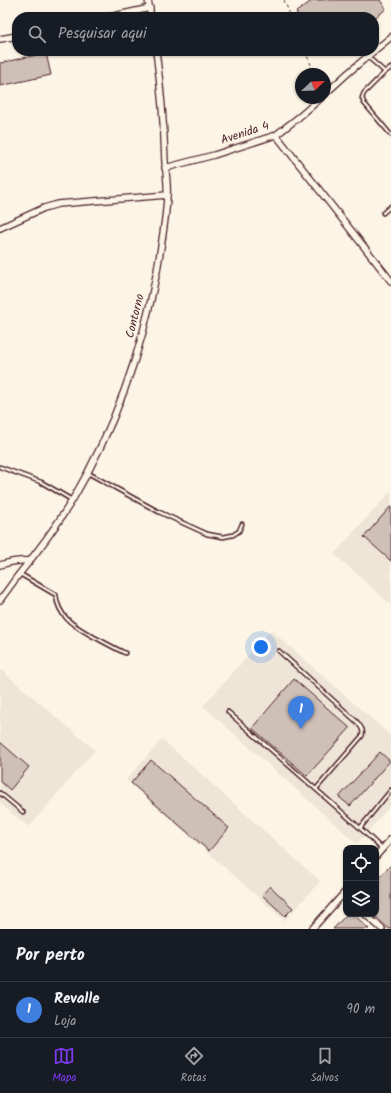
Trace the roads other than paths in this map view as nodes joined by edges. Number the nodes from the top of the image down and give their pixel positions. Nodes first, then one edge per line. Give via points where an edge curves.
1 (148, 0) edge
2 (150, 8) junction
3 (132, 12) edge
4 (150, 12) edge
5 (391, 36) edge
6 (12, 37) edge
7 (0, 39) edge
8 (379, 47) edge
9 (157, 56) edge
10 (367, 56) joint
11 (391, 68) edge
12 (385, 72) junction
13 (331, 89) edge
14 (314, 104) edge
15 (276, 135) junction
16 (391, 135) edge
17 (165, 168) junction
18 (167, 195) junction
19 (391, 206) edge
20 (383, 213) dead end
21 (0, 228) edge
22 (391, 281) edge
23 (0, 467) edge
24 (88, 472) junction
25 (72, 500) junction
26 (242, 524) dead end
27 (30, 561) junction
28 (0, 565) edge
29 (19, 574) junction
30 (0, 600) edge
31 (279, 650) dead end
32 (125, 653) dead end
33 (228, 712) dead end
34 (316, 789) junction
35 (391, 790) edge
36 (0, 794) edge
37 (23, 812) dead end
38 (360, 828) junction
39 (391, 839) edge
40 (382, 849) junction
41 (379, 852) edge
42 (343, 896) edge
43 (368, 917) edge
44 (312, 929) edge
45 (382, 929) edge

1 - 2 street
2 - 3 street
2 - 4 street
5 - 8 street
6 - 7 street
9 - 17 street, Contorno via 164,121
10 - 12 lane
10 - 13 street
11 - 12 lane
12 - 16 lane via 362,98
14 - 15 street, Avenida 4
15 - 17 street, Avenida 4
15 - 22 street
17 - 18 street, Contorno
18 - 21 street via 58,204
18 - 24 street, Contorno via 156,275 142,337 112,421
19 - 20 lane
23 - 25 lane via 41,482
24 - 25 street, Contorno
24 - 26 lane via 159,512 206,534 233,535 239,531
25 - 27 street, Contorno
27 - 28 street
27 - 29 street, Contorno
29 - 30 street, Contorno
29 - 32 lane via 56,596 64,617 75,627
31 - 34 lane via 357,722 363,732
33 - 34 lane
34 - 38 lane
35 - 38 lane
36 - 37 lane
38 - 40 lane
39 - 40 street
40 - 41 street
42 - 44 street
43 - 45 street

